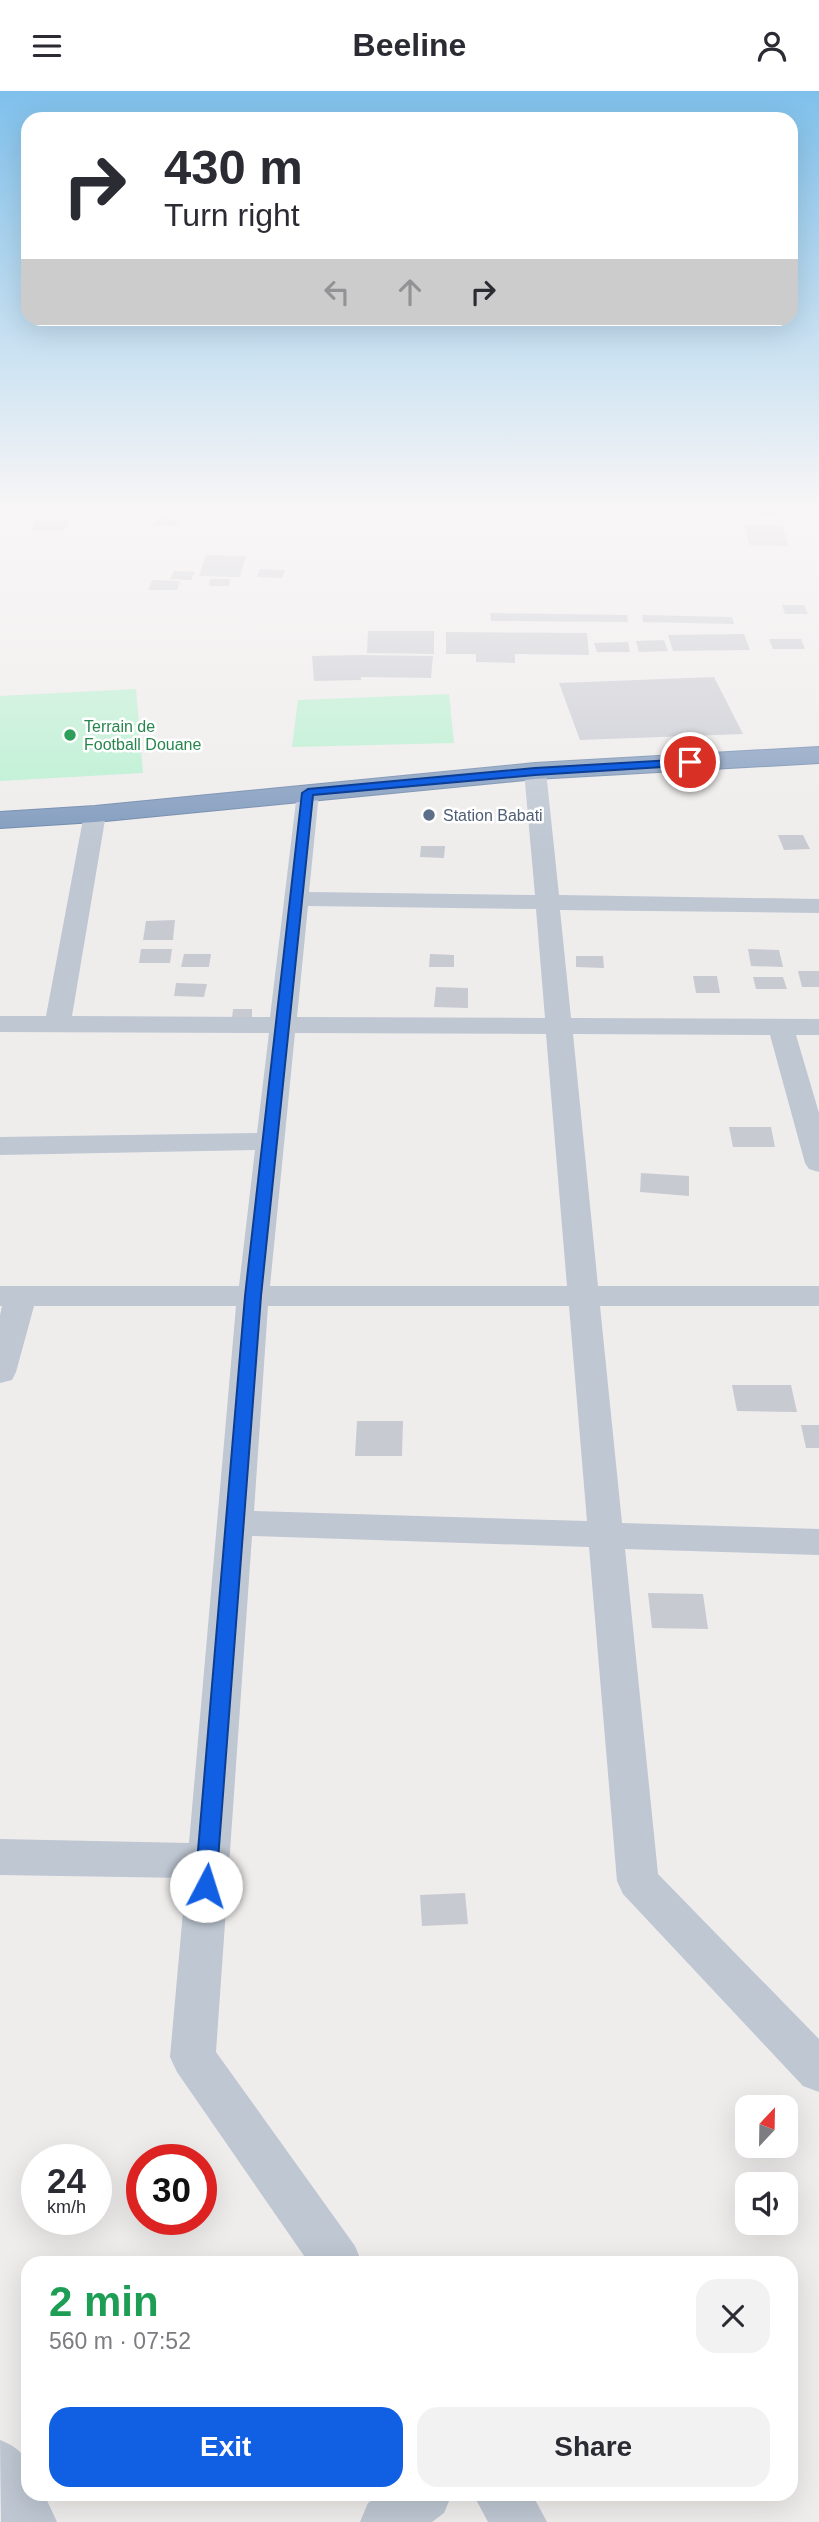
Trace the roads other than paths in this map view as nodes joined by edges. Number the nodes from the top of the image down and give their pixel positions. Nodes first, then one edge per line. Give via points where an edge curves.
1 (819, 755) edge
2 (535, 771) junction
3 (308, 793) junction
4 (95, 814) junction
5 (0, 820) edge
6 (297, 899) junction
7 (548, 902) junction
8 (819, 906) edge
9 (0, 1024) edge
10 (58, 1024) junction
11 (284, 1025) junction
12 (560, 1026) junction
13 (781, 1027) junction
14 (819, 1027) edge
15 (271, 1141) junction
16 (0, 1146) edge
17 (819, 1163) edge
18 (11, 1296) edge
19 (253, 1296) junction
20 (585, 1296) junction
21 (819, 1297) edge
22 (0, 1372) edge
23 (236, 1523) junction
24 (607, 1535) junction
25 (819, 1542) edge
26 (0, 1857) edge
27 (208, 1861) junction
28 (819, 2071) edge
29 (333, 2256) edge
30 (0, 2466) edge
31 (416, 2501) edge
32 (505, 2501) edge
33 (30, 2522) edge
34 (387, 2522) edge
35 (520, 2522) edge

1 - 2 highway
2 - 3 highway
2 - 7 street
3 - 4 highway
3 - 6 street
4 - 5 highway
4 - 10 street
6 - 7 street
6 - 11 street
7 - 8 street
7 - 12 street
9 - 10 street
10 - 11 street
11 - 12 street
11 - 15 street
12 - 13 street
12 - 20 street
13 - 14 street
13 - 17 street
15 - 16 street
15 - 19 street
18 - 19 street
18 - 22 street
19 - 20 street
19 - 23 street
20 - 21 street
20 - 24 street
23 - 24 street
23 - 27 street
24 - 25 street
24 - 28 street via 638,1881
26 - 27 street
27 - 29 street via 193,2057
30 - 33 street
31 - 34 street
32 - 35 street

